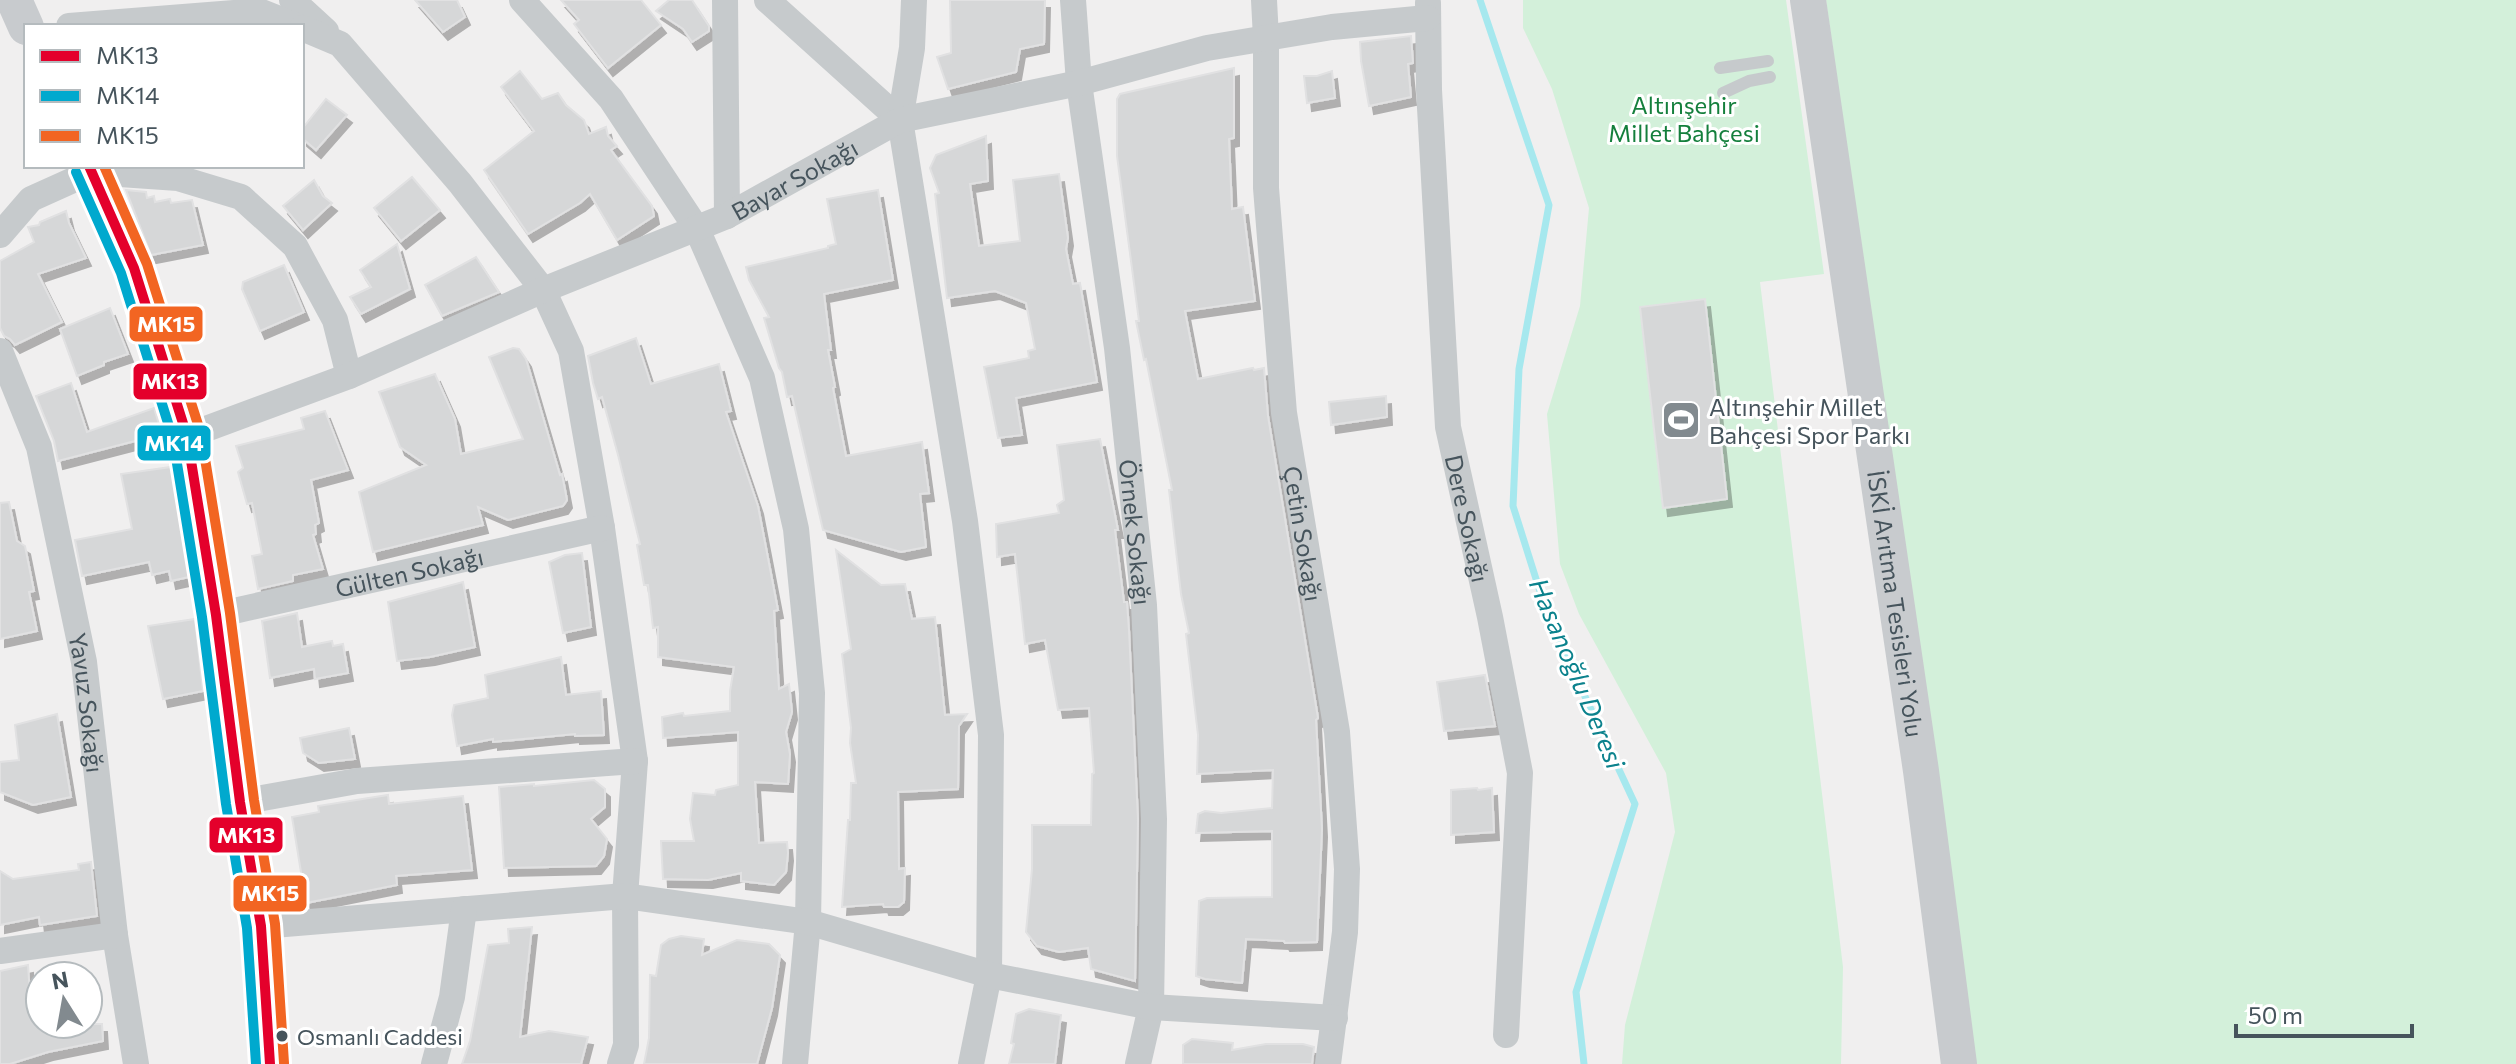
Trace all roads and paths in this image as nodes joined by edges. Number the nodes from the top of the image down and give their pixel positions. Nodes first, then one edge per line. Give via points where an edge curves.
1 (14, 0) edge
2 (74, 0) edge
3 (292, 0) edge
4 (522, 0) edge
5 (725, 0) edge
6 (767, 0) edge
7 (914, 0) edge
8 (1073, 0) edge
9 (1264, 0) edge
10 (1808, 0) edge
11 (1428, 9) edge
12 (25, 24) edge
13 (80, 24) edge
14 (93, 24) edge
15 (292, 24) edge
16 (304, 29) edge
17 (1266, 38) junction
18 (340, 44) junction
19 (1768, 61) dead end
20 (1720, 68) dead end
21 (1770, 77) dead end
22 (1079, 83) junction
23 (1723, 93) dead end
24 (900, 120) junction
25 (90, 169) edge
26 (727, 216) junction
27 (697, 229) junction
28 (0, 235) edge
29 (543, 290) junction
30 (0, 351) edge
31 (349, 376) junction
32 (187, 436) junction
33 (602, 528) junction
34 (216, 615) junction
35 (635, 761) junction
36 (240, 802) junction
37 (625, 896) junction
38 (464, 909) junction
39 (808, 922) junction
40 (261, 926) junction
41 (115, 935) junction
42 (0, 951) edge
43 (989, 975) junction
44 (1151, 1007) junction
45 (1335, 1018) junction
46 (1506, 1035) dead end
47 (136, 1064) edge
48 (270, 1064) edge
49 (434, 1064) edge
50 (620, 1064) edge
51 (795, 1064) edge
52 (971, 1064) edge
53 (1138, 1064) edge
54 (1328, 1064) edge
55 (1959, 1064) edge

1 - 12 main road
2 - 13 street
3 - 18 street
4 - 27 street via 611,99
5 - 26 street
6 - 24 street
7 - 24 street
8 - 22 street, Örnek Sokağı
9 - 17 street, Çetin Sokağı
10 - 55 main road, İSKİ Arıtma Tesisleri Yolu
11 - 17 street, Bayar Sokağı
11 - 46 street, Dere Sokağı via 1448,427 1520,773
14 - 15 street via 259,11
16 - 18 street
17 - 22 street, Bayar Sokağı via 1207,48
17 - 45 street, Çetin Sokağı via 1266,188 1284,413 1337,732 1347,869
18 - 29 street via 460,183
19 - 20 lane
21 - 23 lane
22 - 24 street, Bayar Sokağı
22 - 44 street, Örnek Sokağı via 1117,348 1144,605 1154,819
24 - 26 street, Bayar Sokağı
24 - 43 street via 965,521 991,735
25 - 28 street via 31,199
25 - 31 street via 178,178 241,197 295,246 335,320
25 - 32 main road via 134,268
26 - 27 street, Bayar Sokağı
27 - 29 street, Bayar Sokağı
27 - 39 street via 762,378 796,529 812,693
29 - 31 street, Bayar Sokağı
29 - 33 street via 571,351
30 - 41 street, Yavuz Sokağı via 39,447 84,662
31 - 32 street, Bayar Sokağı
32 - 34 main road
33 - 34 street, Gülten Sokağı
33 - 35 street
34 - 36 main road
35 - 36 street via 357,781
35 - 37 street
36 - 40 main road
37 - 38 street
37 - 39 street
37 - 50 street via 626,1045
38 - 40 street
38 - 49 street via 452,997
39 - 43 street
39 - 51 street
40 - 48 main road
41 - 42 street
41 - 47 street, Yavuz Sokağı
43 - 44 street
43 - 52 street
44 - 45 street
44 - 53 street, Örnek Sokağı
45 - 54 street, Çetin Sokağı

